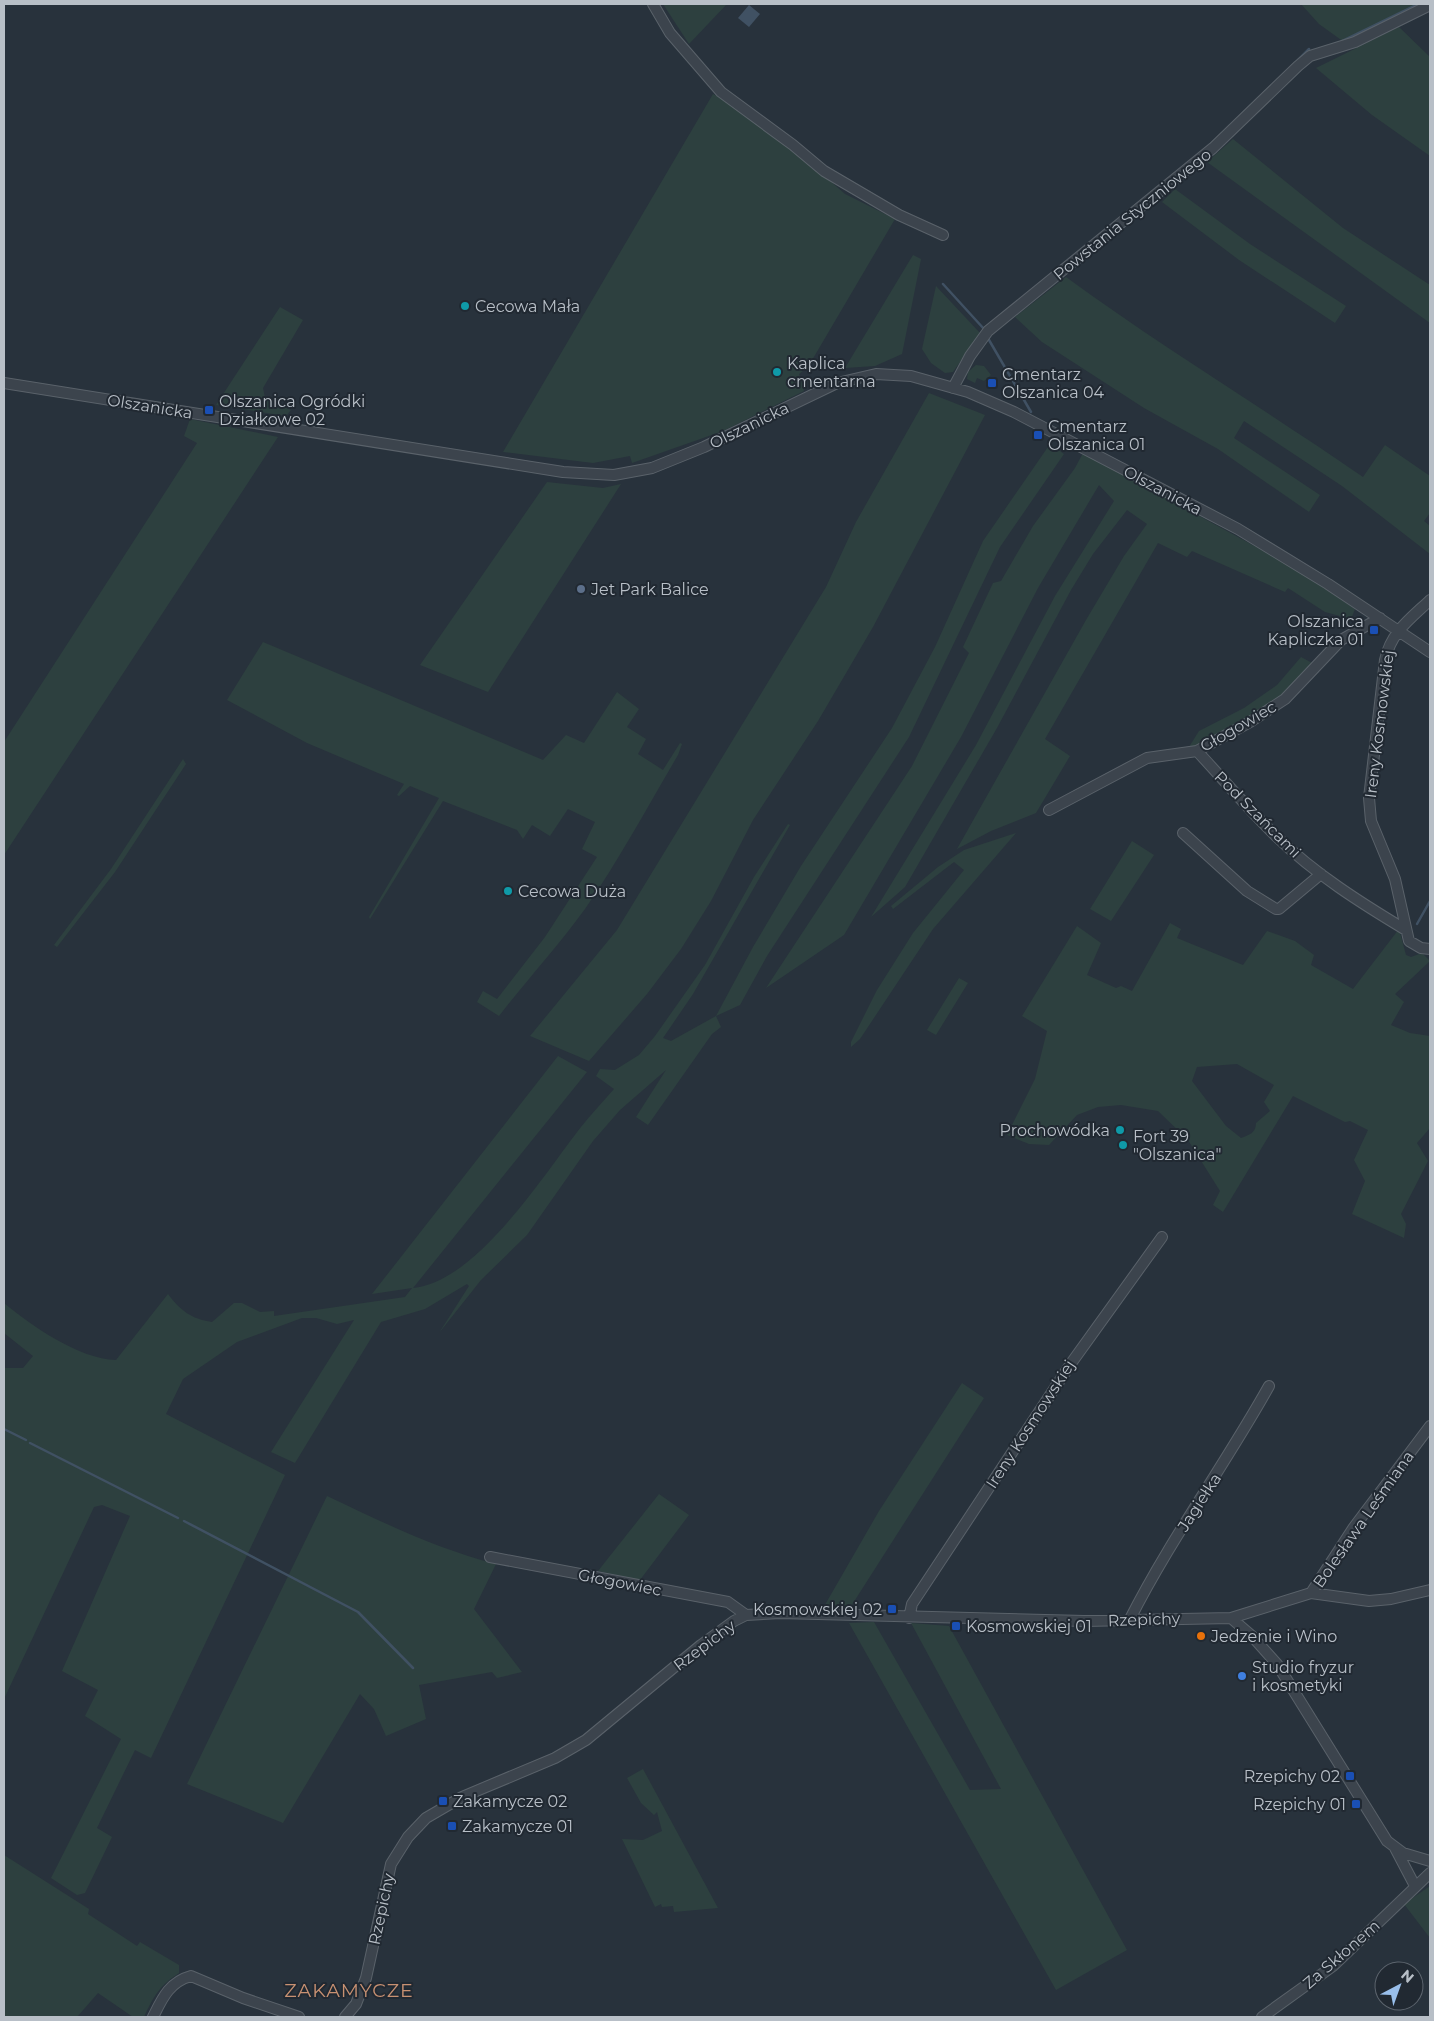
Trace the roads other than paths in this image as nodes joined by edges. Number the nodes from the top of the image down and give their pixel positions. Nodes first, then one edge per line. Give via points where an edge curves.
1 (653, 4) edge
2 (1430, 5) edge
3 (942, 235) dead end
4 (4, 382) edge
5 (953, 388) junction
6 (1430, 600) edge
7 (1380, 618) junction
8 (1399, 630) junction
9 (1430, 652) edge
10 (1197, 751) junction
11 (1049, 810) dead end
12 (1183, 833) dead end
13 (1321, 874) junction
14 (1406, 930) junction
15 (1430, 949) edge
16 (1162, 1237) dead end
17 (1269, 1386) dead end
18 (1430, 1426) edge
19 (490, 1558) dead end
20 (1430, 1590) edge
21 (1311, 1593) junction
22 (746, 1615) junction
23 (909, 1618) junction
24 (1231, 1618) junction
25 (1130, 1619) junction
26 (1395, 1848) junction
27 (1430, 1861) edge
28 (1430, 1873) edge
29 (1415, 1886) junction
30 (153, 2017) edge
31 (299, 2017) edge
32 (346, 2017) edge
33 (1262, 2017) edge

1 - 3 street via 670,32 721,92 824,171 899,216
2 - 5 street, Powstania Styczniowego via 1355,42 1310,56 1214,148 994,326 979,342
4 - 5 street, Olszanicka via 563,472 601,475 635,472 678,458 820,390 856,377 898,374
5 - 7 street, Olszanicka via 1014,412 1238,529
6 - 8 street, Ireny Kosmowskiej
7 - 8 street, Olszanicka
7 - 10 street, Głogowiec via 1341,640 1285,699
8 - 9 street, Olszanicka
8 - 14 street, Ireny Kosmowskiej via 1389,643 1385,660 1368,798 1371,821 1395,880
10 - 11 street, Głogowiec via 1147,758
10 - 13 street, Pod Szańcami via 1277,838
12 - 13 street via 1247,891 1276,909
13 - 14 street, Pod Szańcami
14 - 15 street, Ireny Kosmowskiej via 1409,941
16 - 23 street, Ireny Kosmowskiej via 1029,1424 912,1604
17 - 25 street, Jagiełka via 1154,1570
18 - 21 street, Bolesława Leśmiana via 1354,1527
19 - 22 street, Głogowiec via 734,1604
20 - 21 street via 1391,1600 1360,1601
21 - 24 street, Bolesława Leśmiana
22 - 23 street, Rzepichy via 780,1613
22 - 32 street, Rzepichy via 723,1628 586,1740 546,1763 450,1803 414,1830 390,1864 366,1978 356,2004
23 - 25 street, Rzepichy
24 - 25 street, Rzepichy
24 - 26 street via 1277,1664 1372,1819
26 - 27 street
26 - 29 street
28 - 29 street, Za Skłonem
29 - 33 street, Za Skłonem via 1333,1966
30 - 31 street via 166,1992 182,1978 191,1976

